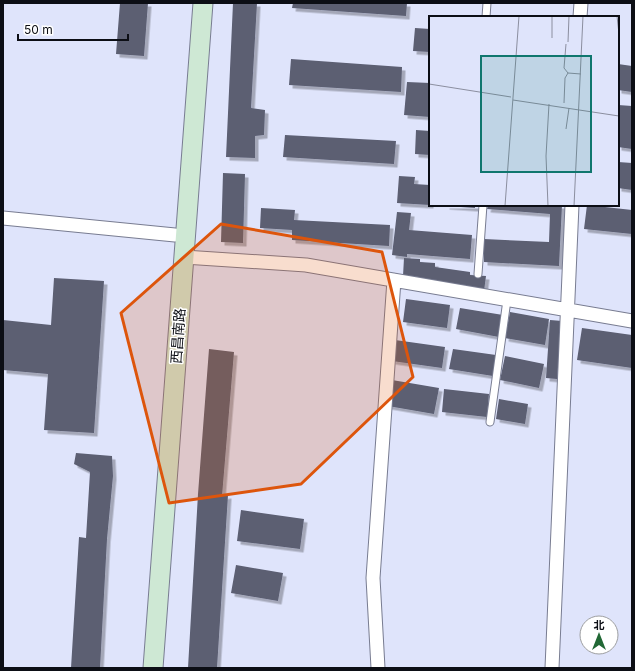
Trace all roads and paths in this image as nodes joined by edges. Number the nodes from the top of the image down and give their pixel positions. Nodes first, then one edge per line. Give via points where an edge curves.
1 (192, 3) edge
2 (203, 3) edge
3 (487, 3) edge
4 (581, 3) edge
5 (486, 16) edge
6 (580, 16) edge
7 (483, 206) edge
8 (572, 206) edge
9 (3, 218) edge
10 (175, 235) junction
11 (184, 257) junction
12 (478, 274) dead end
13 (394, 280) junction
14 (508, 300) junction
15 (567, 311) junction
16 (632, 321) edge
17 (490, 422) dead end
18 (142, 668) edge
19 (153, 668) edge
20 (378, 668) edge
21 (552, 668) edge

1 - 10 street, 西昌南路
2 - 11 street, 西昌南路
3 - 5 lane
4 - 6 street
7 - 12 lane
8 - 15 street
9 - 10 street
10 - 18 street, 西昌南路
11 - 13 street via 306,265
11 - 19 street, 西昌南路
13 - 14 street
13 - 20 street via 373,578
14 - 15 street
14 - 17 lane
15 - 16 street
15 - 21 street

